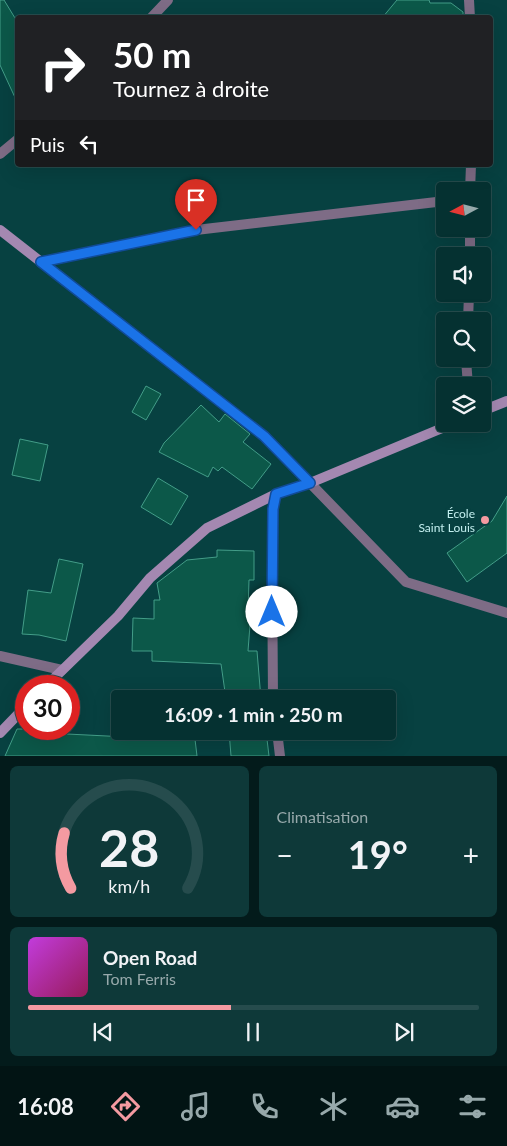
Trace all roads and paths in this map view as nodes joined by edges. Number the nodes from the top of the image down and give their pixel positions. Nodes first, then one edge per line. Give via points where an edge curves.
1 (168, 0) edge
2 (469, 0) edge
3 (154, 15) edge
4 (470, 15) edge
5 (15, 142) edge
6 (0, 154) edge
7 (471, 167) edge
8 (470, 182) edge
9 (436, 202) edge
10 (0, 230) edge
11 (41, 262) junction
12 (507, 401) edge
13 (491, 407) edge
14 (436, 431) edge
15 (310, 483) junction
16 (276, 494) junction
17 (507, 614) edge
18 (0, 656) edge
19 (62, 670) junction
20 (57, 675) edge
21 (273, 690) edge
22 (15, 717) edge
23 (0, 733) edge
24 (278, 740) edge
25 (280, 756) edge

1 - 3 street
2 - 4 street
5 - 6 street
7 - 8 street
9 - 11 street via 196,230
10 - 11 street
11 - 15 street via 264,436
12 - 13 street
14 - 15 street
15 - 16 street
15 - 17 street via 406,582
16 - 19 street via 207,528 185,546
16 - 21 street via 272,567
18 - 19 street
19 - 20 street
22 - 23 street
24 - 25 street

